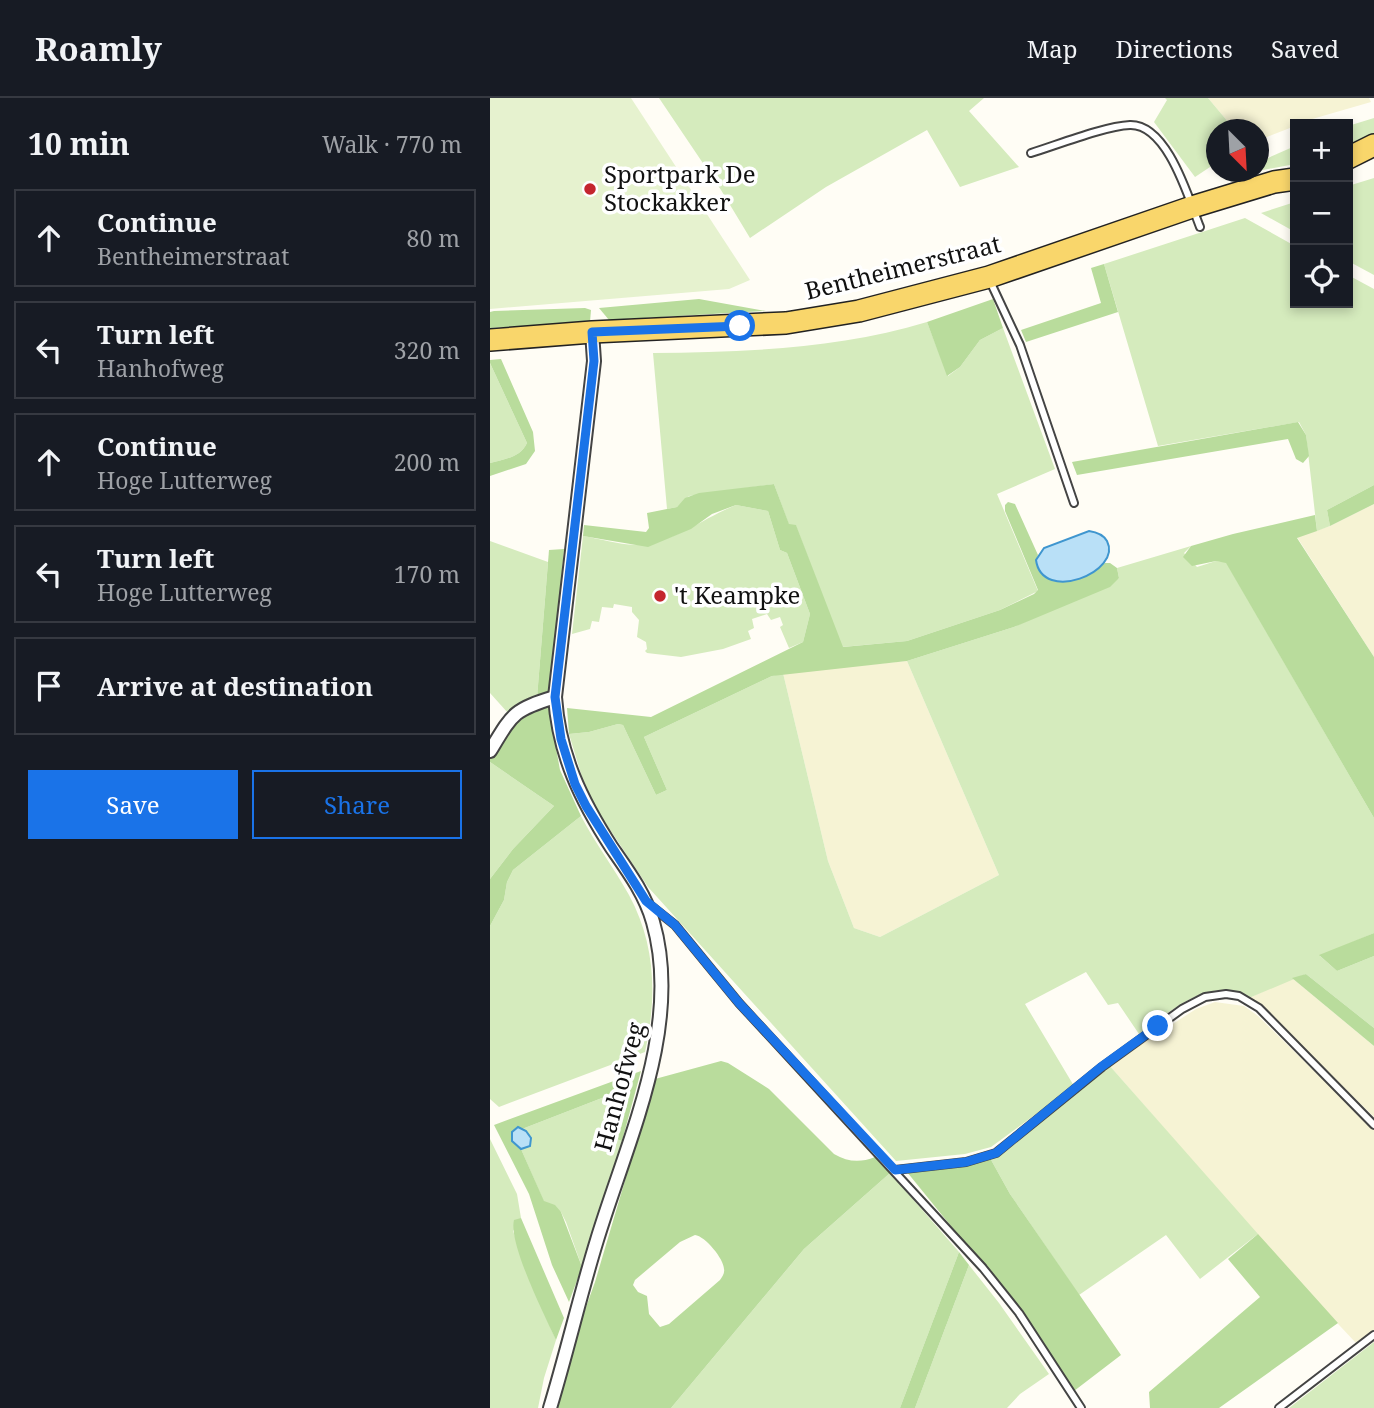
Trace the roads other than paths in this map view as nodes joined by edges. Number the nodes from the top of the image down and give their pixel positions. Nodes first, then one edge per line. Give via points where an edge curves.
1 (1374, 145) edge
2 (1353, 150) edge
3 (1031, 153) dead end
4 (1353, 156) edge
5 (1290, 168) edge
6 (1290, 180) edge
7 (1190, 198) junction
8 (1200, 228) dead end
9 (989, 277) junction
10 (592, 332) junction
11 (490, 340) edge
12 (1074, 503) dead end
13 (555, 697) junction
14 (490, 751) edge
15 (646, 901) junction
16 (1374, 1125) edge
17 (895, 1170) junction
18 (1374, 1335) edge
19 (551, 1408) edge
20 (1081, 1408) edge
21 (1279, 1408) edge

1 - 2 main road
1 - 4 main road
3 - 7 lane via 1133,125 1158,140
5 - 7 main road, Bentheimerstraat
6 - 7 main road, Bentheimerstraat
7 - 8 lane
7 - 9 main road, Bentheimerstraat
9 - 10 main road, Bentheimerstraat via 859,311 786,323
9 - 12 lane via 1020,345
10 - 11 main road, Bentheimerstraat
10 - 13 street, Hanhofweg via 594,361
13 - 14 street via 523,707 509,719
13 - 15 street, Hanhofweg via 561,739 575,784
15 - 17 lane via 675,925 739,1003
15 - 19 street, Hanhofweg via 657,938 660,1020
16 - 17 lane via 1259,1008 1239,996 1216,994 1182,1009 1101,1067 996,1153 966,1162
17 - 20 lane via 983,1268
18 - 21 lane

